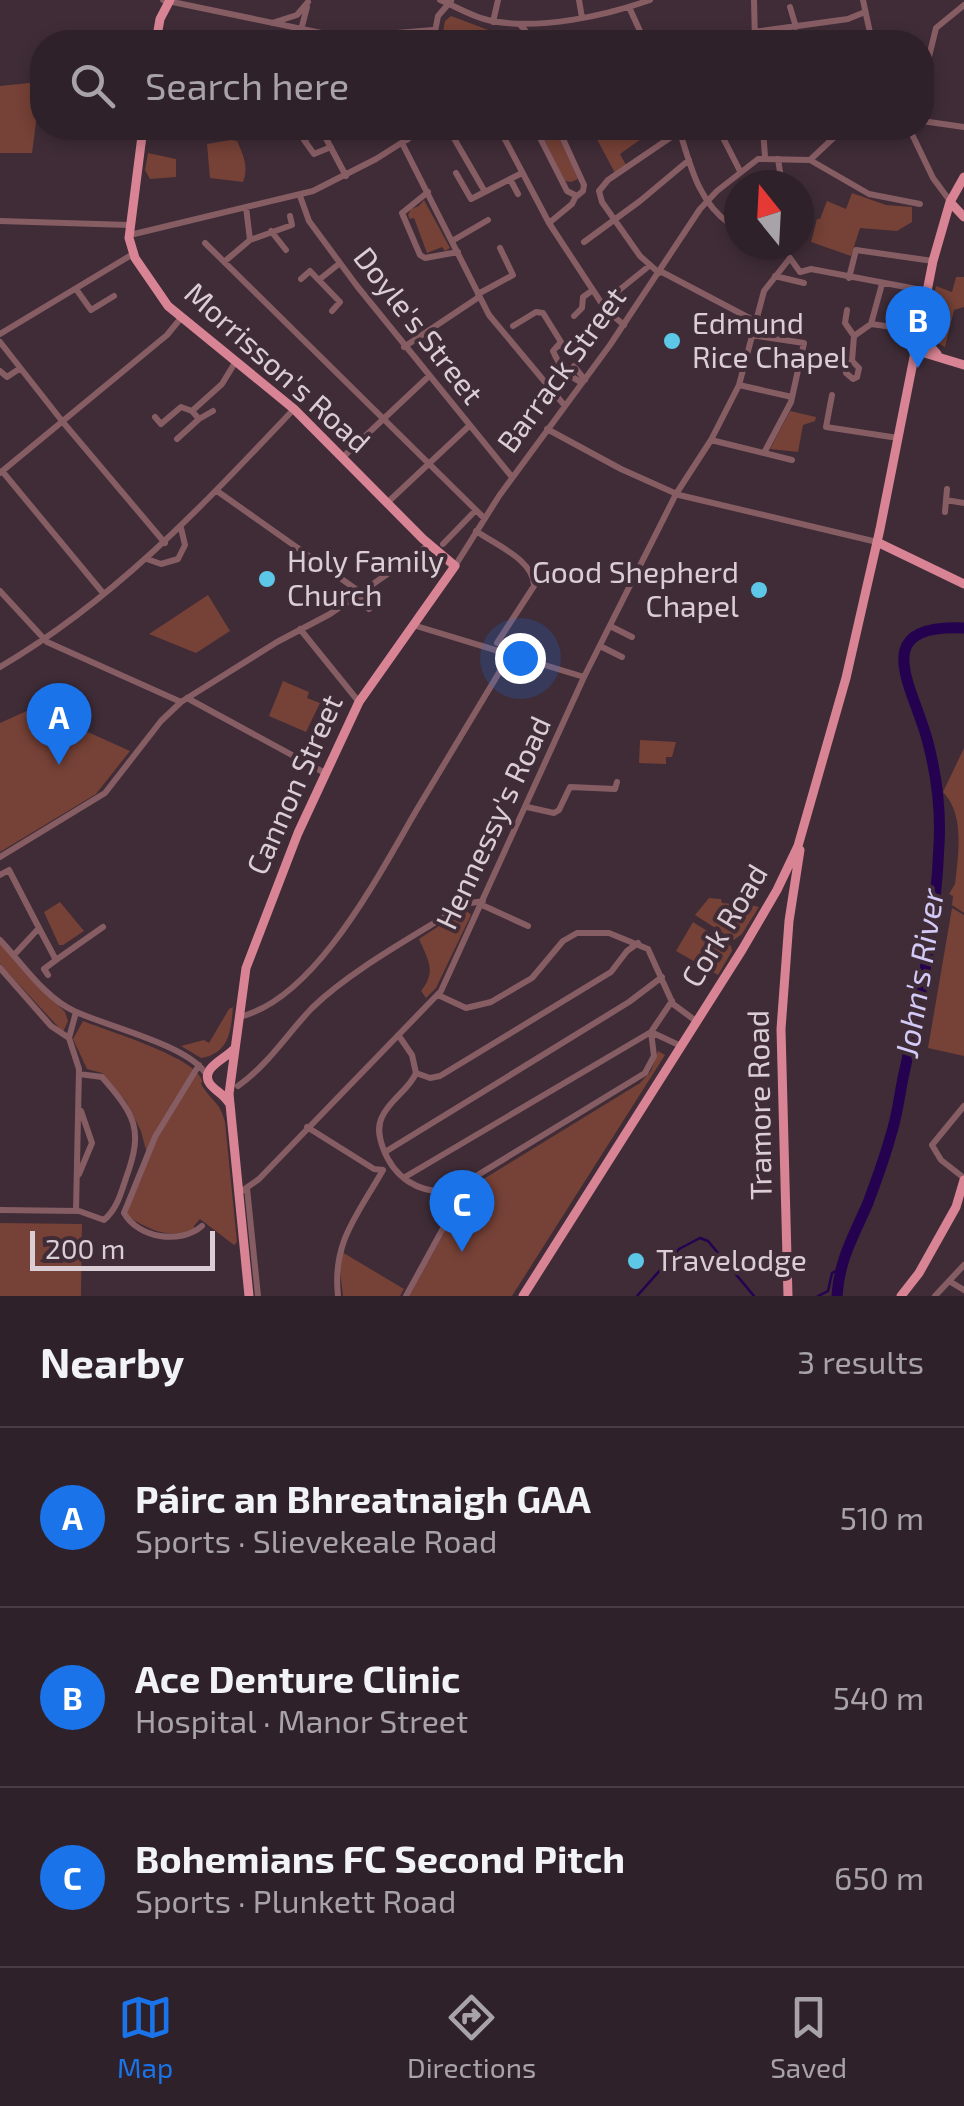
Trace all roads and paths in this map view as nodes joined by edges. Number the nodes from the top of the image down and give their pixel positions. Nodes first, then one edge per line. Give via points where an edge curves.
1 (168, 0) edge
2 (438, 0) edge
3 (498, 0) edge
4 (579, 0) edge
5 (650, 0) edge
6 (754, 0) edge
7 (863, 0) edge
8 (309, 1) edge
9 (450, 2) edge
10 (964, 5) edge
11 (630, 7) junction
12 (790, 7) dead end
13 (865, 12) junction
14 (438, 16) junction
15 (582, 19) junction
16 (539, 21) junction
17 (493, 22) junction
18 (514, 22) junction
19 (272, 23) junction
20 (796, 26) junction
21 (158, 30) edge
22 (303, 30) joint
23 (433, 30) edge
24 (524, 30) edge
25 (529, 30) edge
26 (640, 30) edge
27 (754, 30) edge
28 (768, 30) edge
29 (869, 30) edge
30 (934, 36) edge
31 (934, 123) edge
32 (964, 127) edge
33 (141, 140) edge
34 (304, 140) edge
35 (327, 140) edge
36 (407, 140) edge
37 (455, 140) edge
38 (506, 140) edge
39 (542, 140) edge
40 (563, 140) edge
41 (665, 140) edge
42 (682, 140) edge
43 (724, 140) edge
44 (764, 140) edge
45 (831, 140) edge
46 (916, 140) edge
47 (404, 142) junction
48 (331, 147) junction
49 (765, 157) junction
50 (778, 158) junction
51 (689, 160) junction
52 (810, 160) junction
53 (739, 170) edge
54 (743, 170) edge
55 (780, 170) edge
56 (456, 173) dead end
57 (522, 173) junction
58 (346, 176) junction
59 (964, 176) edge
60 (510, 179) junction
61 (724, 186) edge
62 (428, 192) junction
63 (485, 192) junction
64 (518, 194) dead end
65 (300, 196) junction
66 (576, 196) junction
67 (706, 202) junction
68 (950, 202) junction
69 (920, 204) dead end
70 (246, 207) junction
71 (290, 216) dead end
72 (964, 217) edge
73 (724, 218) edge
74 (488, 220) dead end
75 (615, 220) junction
76 (0, 221) edge
77 (549, 223) junction
78 (129, 230) junction
79 (271, 231) junction
80 (250, 240) junction
81 (452, 241) junction
82 (205, 242) dead end
83 (584, 242) dead end
84 (500, 248) dead end
85 (286, 250) dead end
86 (458, 252) junction
87 (133, 254) junction
88 (788, 260) edge
89 (791, 260) edge
90 (932, 261) junction
91 (224, 262) junction
92 (340, 263) junction
93 (649, 266) junction
94 (660, 272) junction
95 (774, 276) junction
96 (849, 278) junction
97 (301, 279) dead end
98 (320, 279) junction
99 (804, 283) dead end
100 (882, 284) junction
101 (76, 289) junction
102 (593, 290) junction
103 (926, 290) junction
104 (479, 295) junction
105 (114, 296) dead end
106 (602, 304) junction
107 (847, 310) dead end
108 (332, 311) dead end
109 (574, 316) dead end
110 (895, 317) dead end
111 (181, 318) junction
112 (754, 320) junction
113 (872, 324) junction
114 (920, 324) junction
115 (624, 325) junction
116 (513, 326) dead end
117 (893, 326) junction
118 (0, 334) edge
119 (751, 335) junction
120 (854, 336) junction
121 (916, 338) junction
122 (0, 342) edge
123 (560, 344) junction
124 (404, 346) junction
125 (914, 352) junction
126 (568, 353) dead end
127 (944, 359) junction
128 (236, 361) junction
129 (852, 361) dead end
130 (964, 365) edge
131 (574, 366) dead end
132 (20, 368) junction
133 (0, 371) edge
134 (428, 377) junction
135 (584, 381) junction
136 (739, 386) junction
137 (832, 395) dead end
138 (792, 397) junction
139 (565, 406) junction
140 (294, 409) junction
141 (192, 411) junction
142 (213, 411) dead end
143 (155, 416) dead end
144 (199, 419) junction
145 (384, 419) junction
146 (62, 422) junction
147 (469, 426) junction
148 (547, 430) junction
149 (898, 438) junction
150 (177, 439) dead end
151 (711, 440) junction
152 (764, 453) junction
153 (343, 457) junction
154 (792, 460) dead end
155 (428, 464) junction
156 (1, 472) edge
157 (512, 478) junction
158 (947, 489) dead end
159 (216, 491) junction
160 (676, 494) junction
161 (946, 500) junction
162 (388, 502) junction
163 (964, 503) edge
164 (475, 511) junction
165 (945, 512) dead end
166 (484, 518) junction
167 (180, 528) junction
168 (476, 531) junction
169 (877, 542) junction
170 (166, 543) junction
171 (429, 544) junction
172 (443, 544) dead end
173 (147, 558) junction
174 (455, 566) junction
175 (964, 584) edge
176 (0, 591) edge
177 (103, 593) junction
178 (360, 593) junction
179 (369, 610) dead end
180 (413, 625) junction
181 (610, 626) junction
182 (300, 630) junction
183 (632, 637) dead end
184 (44, 640) junction
185 (498, 643) dead end
186 (600, 646) junction
187 (509, 656) junction
188 (622, 657) dead end
189 (0, 667) edge
190 (584, 677) junction
191 (184, 700) junction
192 (359, 702) junction
193 (324, 772) junction
194 (617, 782) dead end
195 (526, 807) junction
196 (801, 838) junction
197 (0, 857) edge
198 (0, 875) edge
199 (777, 890) junction
200 (794, 897) junction
201 (771, 902) junction
202 (482, 903) junction
203 (789, 921) junction
204 (102, 926) dead end
205 (528, 926) dead end
206 (39, 928) junction
207 (0, 940) edge
208 (638, 943) junction
209 (12, 952) junction
210 (56, 960) junction
211 (0, 968) edge
212 (44, 969) dead end
213 (662, 978) junction
214 (438, 995) junction
215 (672, 1002) junction
216 (76, 1012) junction
217 (238, 1017) junction
218 (696, 1022) junction
219 (650, 1032) junction
220 (398, 1035) junction
221 (68, 1038) junction
222 (681, 1046) junction
223 (234, 1048) junction
224 (199, 1065) junction
225 (215, 1065) junction
226 (416, 1072) junction
227 (79, 1074) junction
228 (207, 1079) junction
229 (233, 1080) junction
230 (215, 1088) junction
231 (78, 1105) junction
232 (964, 1106) edge
233 (230, 1107) junction
234 (307, 1127) junction
235 (384, 1152) junction
236 (387, 1169) junction
237 (405, 1177) junction
238 (77, 1178) junction
239 (459, 1188) junction
240 (961, 1189) edge
241 (243, 1191) junction
242 (0, 1210) edge
243 (76, 1211) junction
244 (202, 1226) dead end
245 (964, 1264) edge
246 (949, 1281) junction
247 (254, 1290) edge
248 (964, 1290) edge
249 (789, 1294) edge
250 (338, 1296) edge
251 (406, 1296) edge
252 (523, 1296) edge
253 (900, 1296) edge
254 (935, 1296) edge

1 - 19 street
1 - 21 main road
2 - 9 street
2 - 14 street
3 - 17 street
4 - 15 street
5 - 11 street
6 - 27 street
7 - 13 street
8 - 19 street via 297,15
8 - 22 street
9 - 14 street
9 - 17 street
10 - 30 street
11 - 15 street
11 - 26 street
12 - 20 street
13 - 20 street
13 - 29 street
14 - 23 street
15 - 16 street
16 - 18 street
16 - 25 street
17 - 18 street
18 - 24 street
19 - 22 street
20 - 28 street
31 - 32 street
33 - 78 main road
34 - 48 street via 314,154
35 - 48 street
36 - 47 street
37 - 63 street
38 - 57 street
39 - 66 street
40 - 66 street via 584,185
41 - 75 street via 598,194
42 - 51 street
43 - 53 street
44 - 49 street
45 - 52 street
46 - 68 street
47 - 58 street
47 - 62 street
48 - 58 street
49 - 50 street
49 - 54 street, Barrack Street
50 - 52 street
50 - 55 street
51 - 67 street
51 - 75 street
52 - 69 street via 869,194
56 - 63 street via 471,199
57 - 60 street
57 - 77 street
58 - 65 street
59 - 68 main road, Cork Road
60 - 63 street
60 - 64 street
61 - 67 street, Barrack Street
62 - 81 street
62 - 86 street via 402,213 411,236 425,258
65 - 70 street
65 - 92 street, Doyle's Street via 309,221
66 - 77 street
67 - 73 street
67 - 94 street, Barrack Street
68 - 72 main road
68 - 90 main road, Cork Road
70 - 78 street
70 - 80 street
71 - 79 street via 292,225
74 - 81 street
75 - 83 street
75 - 93 street
76 - 78 street
77 - 102 street
78 - 87 main road, Morrisson's Road
79 - 80 street
79 - 85 street
80 - 91 street
81 - 86 street
82 - 91 street
84 - 104 street via 513,274
86 - 104 street
87 - 101 street
87 - 111 main road, Morrisson's Road
88 - 95 street, Hennessy's Road
89 - 96 street via 798,272
90 - 96 street via 856,250
90 - 103 main road, Cork Road
91 - 145 street
92 - 98 street
92 - 124 street, Doyle's Street
93 - 94 street
93 - 106 street
94 - 112 street
94 - 115 street, Barrack Street
95 - 99 street
95 - 112 street, Hennessy's Road
96 - 100 street
97 - 98 street via 310,271
98 - 108 street via 340,302
100 - 103 street
100 - 113 street
101 - 105 street via 91,310
101 - 118 street
102 - 106 street
102 - 109 street
103 - 114 main road, Cork Road
104 - 124 street
104 - 139 street
106 - 115 street
107 - 120 street via 845,323
110 - 117 street
111 - 128 main road, Morrisson's Road
111 - 146 street
112 - 119 street, Hennessy's Road
113 - 117 street
113 - 120 street
114 - 121 main road, Cork Road
114 - 127 main road via 924,339
115 - 135 street, Barrack Street
116 - 123 street via 540,311
117 - 121 street via 897,334
119 - 136 street, Hennessy's Road
119 - 138 street via 805,339
120 - 129 street
121 - 125 main road, Cork Road
122 - 132 street
123 - 126 street
123 - 135 street via 553,350 563,372
124 - 134 street, Doyle's Street
125 - 127 main road
125 - 149 main road, Cork Road
127 - 130 main road
128 - 140 main road, Morrisson's Road
128 - 141 street
131 - 135 street
132 - 133 street via 7,376
132 - 146 street
134 - 145 street
134 - 147 street, Doyle's Street
135 - 139 street, Barrack Street
136 - 138 street
136 - 151 street, Hennessy's Road
137 - 149 street via 826,427
138 - 152 street
139 - 148 street, Barrack Street
140 - 153 main road, Morrisson's Road
140 - 159 street
141 - 143 street via 181,407 161,424
141 - 144 street
142 - 144 street
144 - 150 street
145 - 153 street
145 - 155 street
146 - 156 street
146 - 170 street
147 - 155 street
147 - 157 street, Doyle's Street
148 - 157 street, Barrack Street
148 - 160 street
149 - 169 main road, Cork Road
151 - 152 street
151 - 160 street, Hennessy's Road
152 - 154 street
153 - 162 main road, Morrisson's Road
155 - 162 street
155 - 164 street
156 - 177 street
157 - 166 street, Barrack Street
158 - 161 street
159 - 167 street
159 - 178 street
160 - 169 street
160 - 181 street, Hennessy's Road
161 - 163 street
161 - 165 street
162 - 171 main road, Morrisson's Road
164 - 166 street
164 - 172 street
166 - 168 street, Barrack Street
167 - 170 street
167 - 173 street via 185,548 178,559 161,564
168 - 174 street, Barrack Street
168 - 185 street via 528,566 534,580
169 - 175 main road
169 - 196 main road, Cork Road
170 - 173 street
171 - 174 main road, Morrisson's Road
171 - 178 street
173 - 177 street
174 - 180 main road, Cannon Street
176 - 184 street
177 - 184 street
178 - 179 street
178 - 182 street
180 - 187 street
180 - 192 main road, Cannon Street
181 - 183 street
181 - 186 street, Hennessy's Road
182 - 191 street
182 - 192 street
184 - 189 street
184 - 191 street
186 - 188 street
186 - 190 street, Hennessy's Road
187 - 190 street
187 - 217 street via 339,936 274,1002
190 - 195 street, Hennessy's Road
191 - 193 street
191 - 197 street via 102,796
192 - 193 main road, Cannon Street
193 - 217 main road, Cannon Street via 257,936
194 - 195 street via 615,789 567,789 556,812
195 - 202 street, Hennessy's Road
196 - 199 main road, Cork Road
196 - 200 main road, Tramore Road
198 - 206 street via 9,870
199 - 200 main road
199 - 201 main road, Cork Road
200 - 203 main road, Tramore Road
201 - 203 main road
201 - 218 main road, Cork Road
202 - 205 street
202 - 214 street, Hennessy's Road
202 - 229 street via 465,904 369,965 314,1006 252,1076
203 - 249 main road, Tramore Road via 781,1028
204 - 210 street
206 - 209 street
206 - 210 street
207 - 209 street
208 - 213 street via 652,954
208 - 214 street via 605,932 577,933 532,978 491,1002 466,1008
208 - 226 street via 610,972 440,1076
209 - 216 street
210 - 212 street
211 - 221 street
213 - 215 street
213 - 235 street
214 - 220 street, Hennessy's Road
215 - 218 street
215 - 219 street
216 - 221 street
216 - 224 street
217 - 223 main road, Cannon Street
218 - 222 main road, Cork Road
219 - 222 street
219 - 237 street
219 - 239 street via 653,1059 642,1076
220 - 226 street
220 - 234 street, Hennessy's Road
221 - 227 street
222 - 252 main road, Cork Road
223 - 225 main road
223 - 229 main road, Cannon Street
224 - 225 street
224 - 228 street
224 - 244 street via 155,1137 124,1214 165,1237
225 - 228 main road
225 - 229 main road via 225,1064
226 - 235 street via 380,1120
227 - 231 street
227 - 243 street via 102,1077 127,1107 137,1138 108,1218
228 - 230 main road
229 - 230 main road
229 - 233 main road, Cannon Street
230 - 233 main road
231 - 238 street
231 - 238 street via 92,1143
232 - 240 street via 932,1145
233 - 241 main road, Cannon Street
234 - 236 street via 374,1169
234 - 241 street, Hennessy's Road
235 - 236 street
236 - 237 street
236 - 250 street via 340,1246
237 - 239 street via 427,1190
238 - 243 street
239 - 251 street
240 - 253 main road via 920,1273
241 - 247 main road, Cannon Street
242 - 243 street
245 - 246 street
246 - 248 street
246 - 254 street

